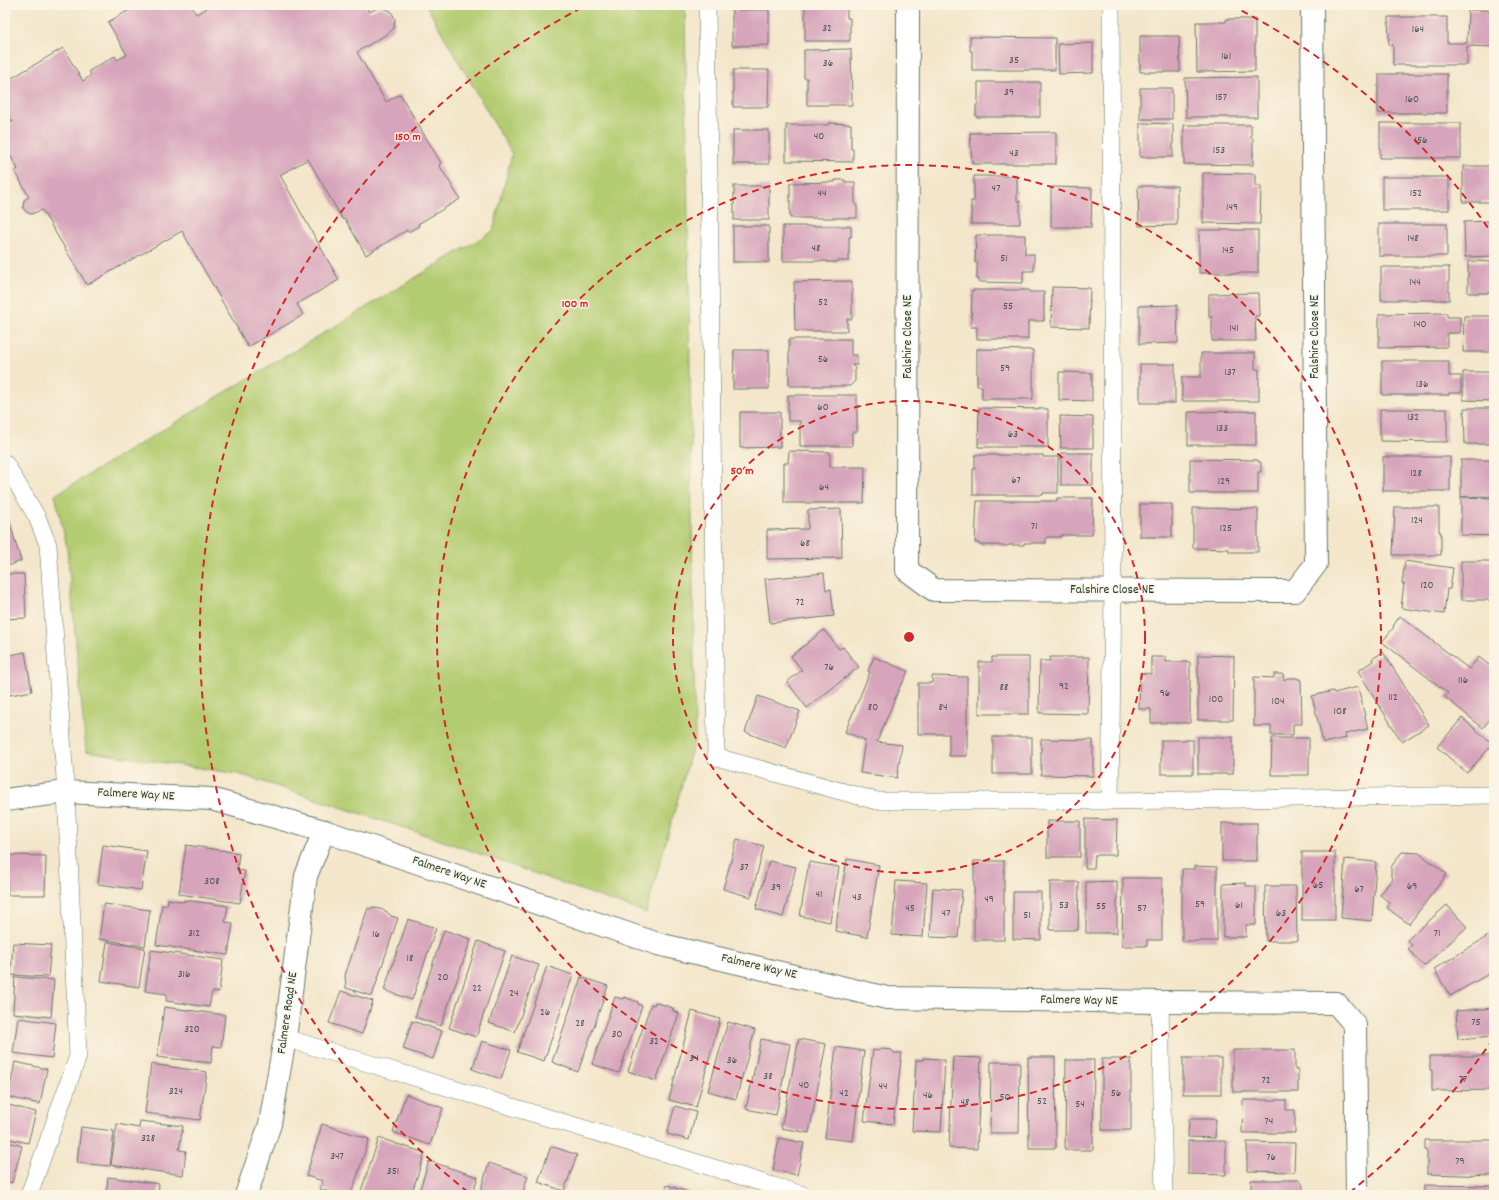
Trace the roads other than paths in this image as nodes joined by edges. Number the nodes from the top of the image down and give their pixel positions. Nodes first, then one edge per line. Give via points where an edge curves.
1 (707, 5) edge
2 (908, 5) edge
3 (1111, 5) edge
4 (1312, 5) edge
5 (5, 463) edge
6 (1113, 590) junction
7 (66, 792) junction
8 (1494, 795) edge
9 (5, 800) edge
10 (1110, 801) junction
11 (324, 831) junction
12 (1160, 1002) junction
13 (285, 1038) junction
14 (29, 1195) edge
15 (246, 1195) edge
16 (803, 1195) edge
17 (1164, 1195) edge
18 (1357, 1195) edge

1 - 10 lane via 716,757 877,801
2 - 6 street, Falshire Close NE via 907,570 934,590
3 - 6 lane
4 - 6 street, Falshire Close NE via 1316,564 1295,591
5 - 7 lane via 37,517 48,545
6 - 10 lane
7 - 9 street, Falmere Way NE
7 - 11 street, Falmere Way NE via 211,798
7 - 14 lane via 78,1056
8 - 10 lane
11 - 12 street, Falmere Way NE via 658,944 887,998
11 - 13 street, Falmere Road NE via 306,876
12 - 17 lane
12 - 18 street, Falmere Way NE via 1336,1003 1355,1025
13 - 15 street, Falmere Road NE via 270,1124
13 - 16 lane

